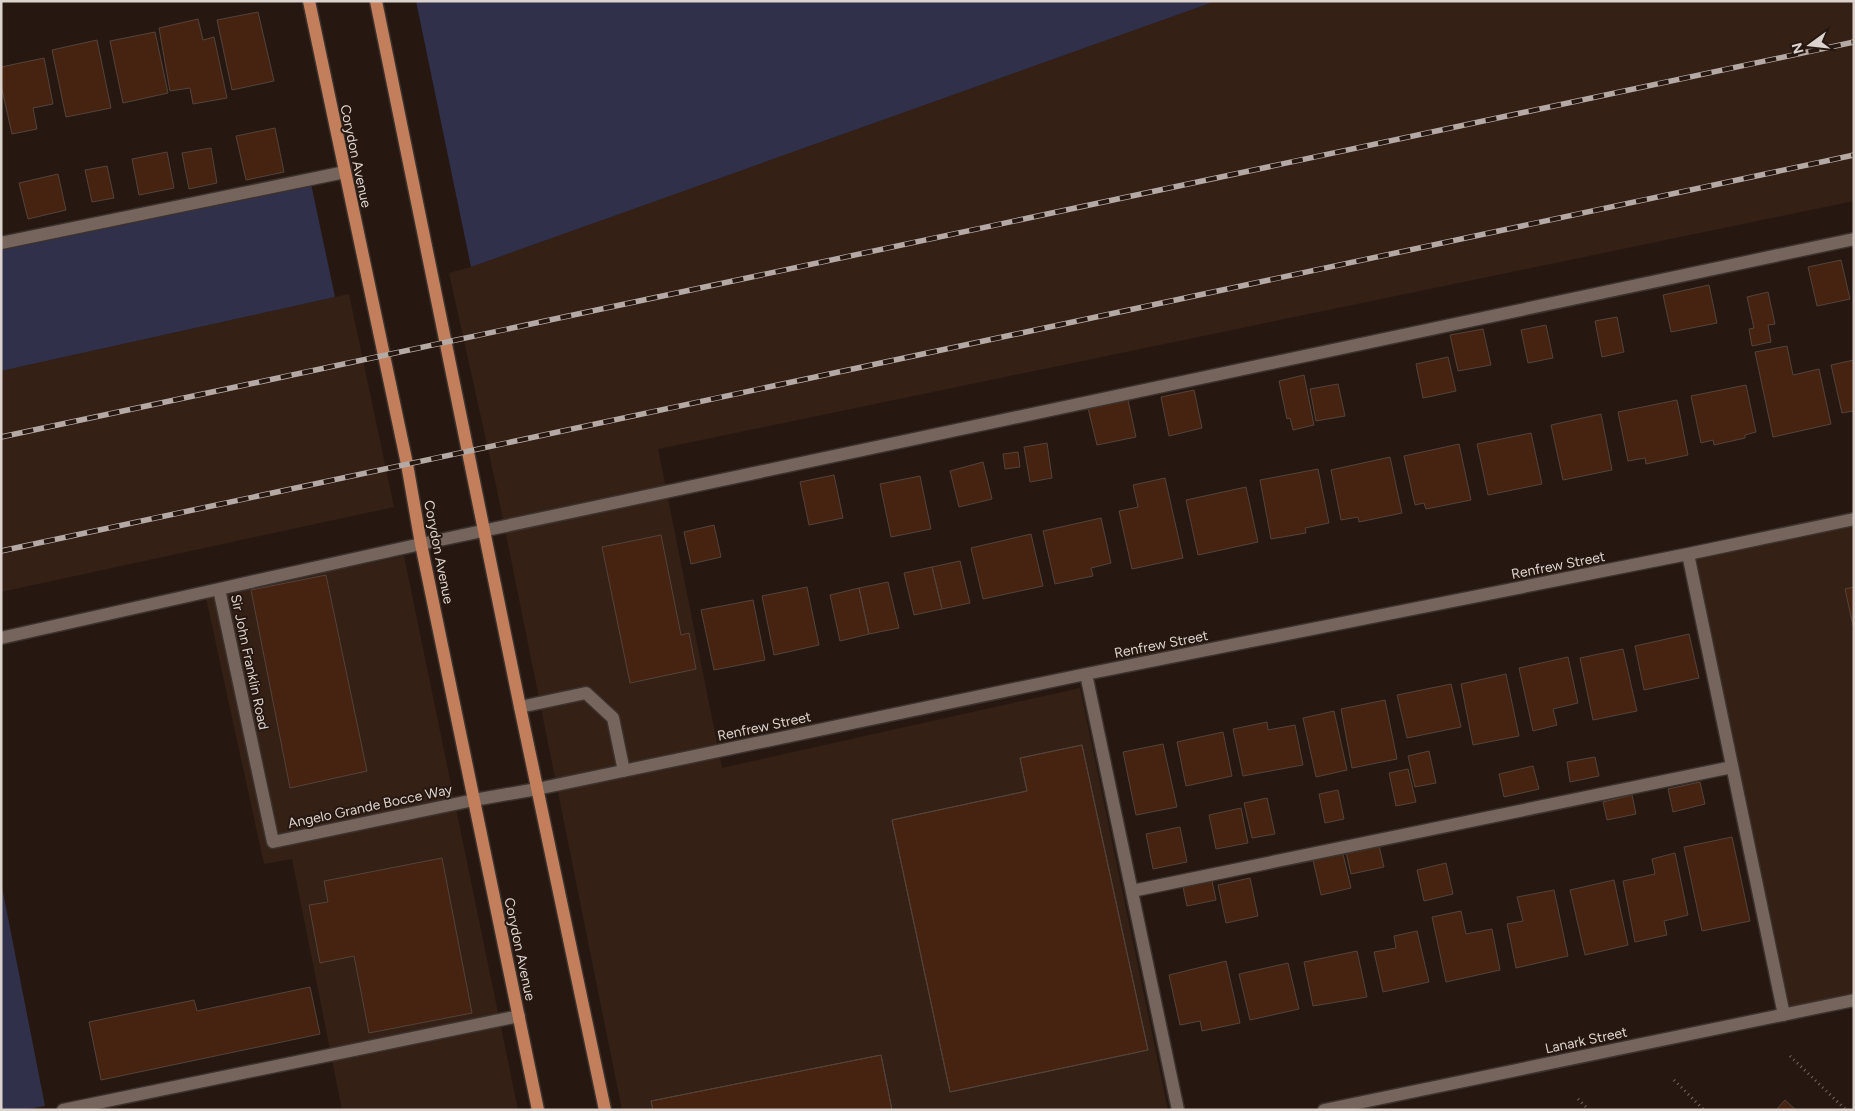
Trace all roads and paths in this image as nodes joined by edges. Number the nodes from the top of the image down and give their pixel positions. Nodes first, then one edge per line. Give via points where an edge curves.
1 (309, 1) edge
2 (376, 1) edge
3 (344, 172) junction
4 (1854, 239) edge
5 (1, 244) edge
6 (1854, 519) edge
7 (484, 531) junction
8 (421, 544) junction
9 (1688, 554) junction
10 (218, 589) junction
11 (1, 638) edge
12 (1086, 674) junction
13 (520, 706) junction
14 (1732, 767) junction
15 (624, 771) junction
16 (537, 789) junction
17 (474, 800) junction
18 (273, 842) joint
19 (1132, 891) junction
20 (1854, 1000) edge
21 (1784, 1015) junction
22 (519, 1016) junction
23 (1790, 1056) dead end
24 (1674, 1080) dead end
25 (1578, 1099) dead end
26 (63, 1110) edge
27 (538, 1110) edge
28 (605, 1110) edge
29 (1178, 1110) edge
30 (1324, 1110) edge
31 (1589, 1110) edge
32 (1704, 1110) edge
33 (1846, 1110) edge

1 - 3 main road, Corydon Avenue
2 - 7 main road
3 - 5 street
3 - 8 main road, Corydon Avenue via 407,464
4 - 7 street
6 - 9 street, Renfrew Street
7 - 8 street
7 - 13 main road
8 - 10 street
8 - 17 main road, Corydon Avenue
9 - 12 street, Renfrew Street
9 - 14 street
10 - 11 street, Sir John Franklin Road
10 - 18 street, Sir John Franklin Road
12 - 15 street, Renfrew Street
12 - 19 street
13 - 15 street via 586,693 613,718
13 - 16 main road
14 - 19 street
14 - 21 street
15 - 16 street, Renfrew Street
16 - 17 street, Renfrew Street
16 - 28 main road
17 - 18 street, Angelo Grande Bocce Way
17 - 22 main road, Corydon Avenue
19 - 29 street
20 - 21 street, Lanark Street
21 - 30 street, Lanark Street
22 - 26 street
22 - 27 main road, Corydon Avenue
23 - 33 path
24 - 32 path
25 - 31 path

